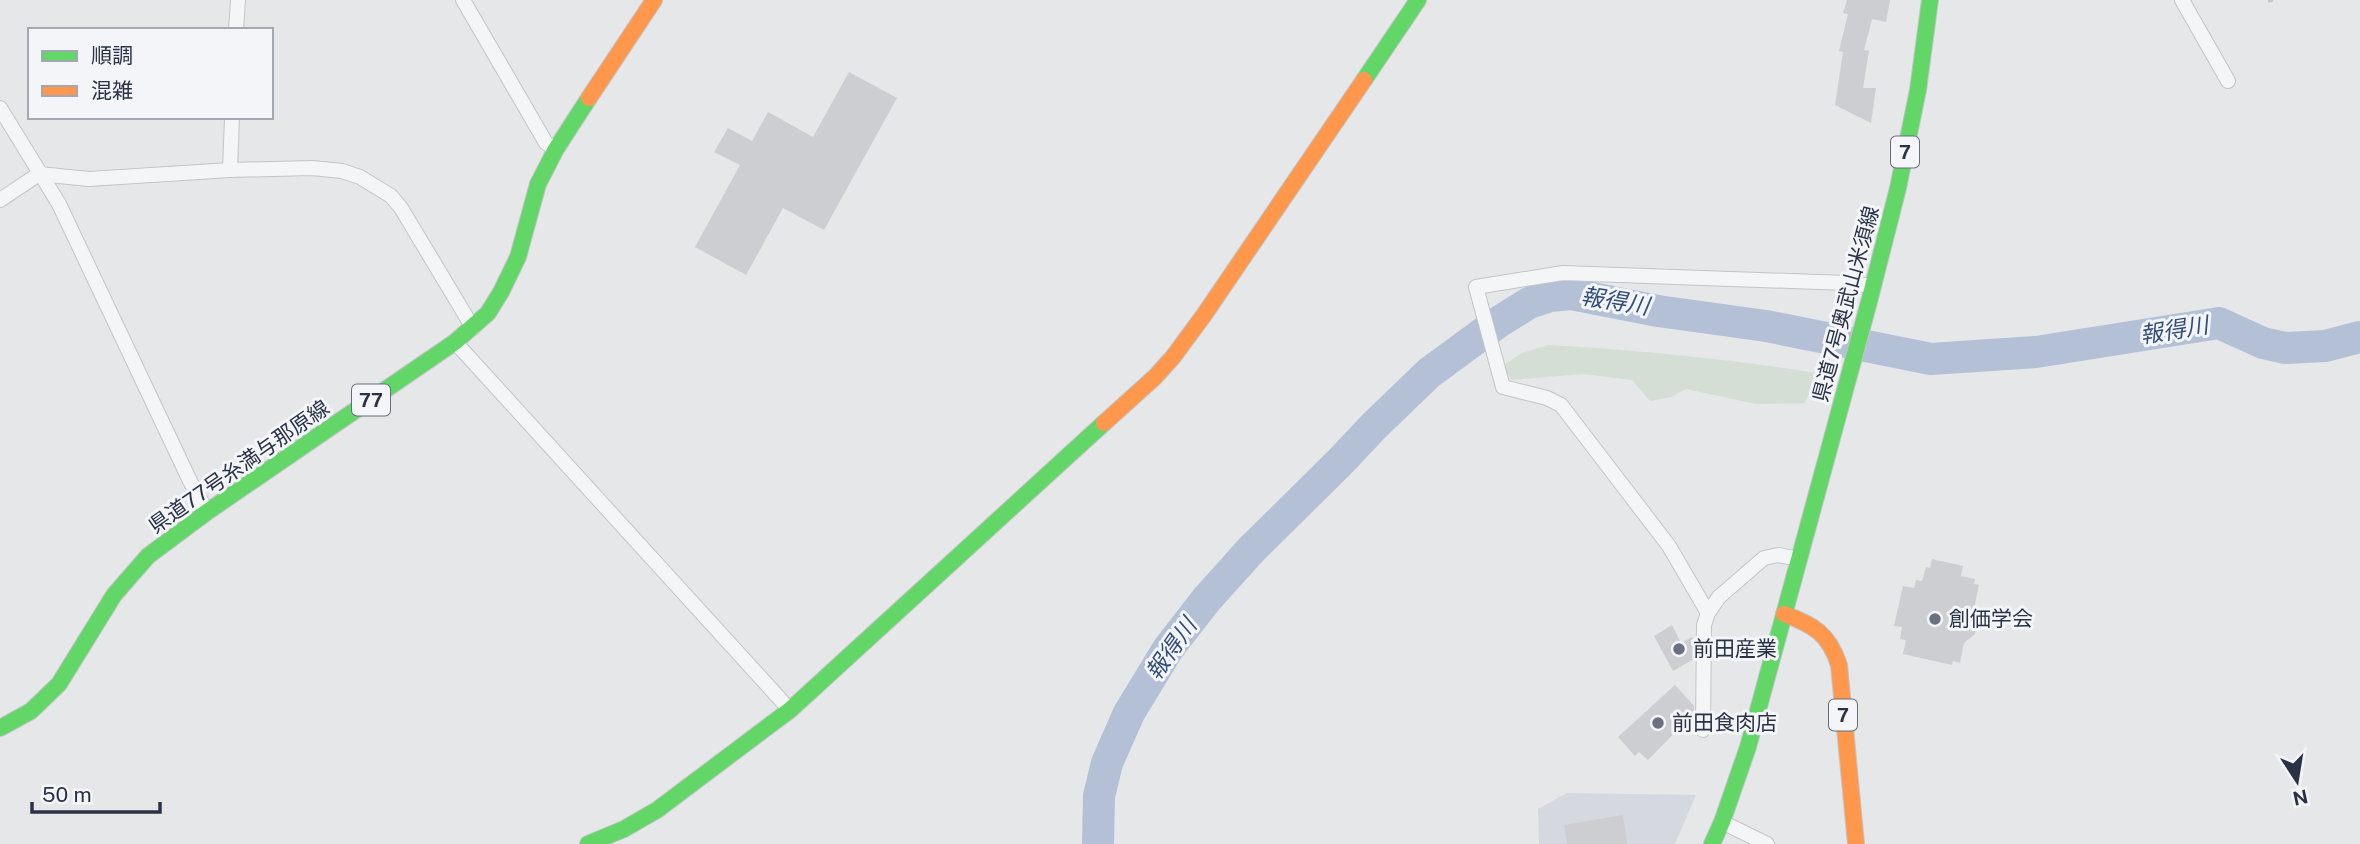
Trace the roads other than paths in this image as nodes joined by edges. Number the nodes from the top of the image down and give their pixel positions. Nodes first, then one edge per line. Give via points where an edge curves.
1 (238, 0) edge
2 (463, 0) edge
3 (654, 0) edge
4 (1418, 0) edge
5 (1930, 0) edge
6 (2182, 0) edge
7 (236, 28) edge
8 (2228, 80) dead end
9 (0, 108) edge
10 (232, 119) edge
11 (556, 149) junction
12 (230, 170) junction
13 (39, 174) junction
14 (0, 200) edge
15 (1871, 294) junction
16 (473, 328) junction
17 (455, 342) junction
18 (207, 512) junction
19 (1799, 559) junction
20 (1708, 613) junction
21 (1784, 614) junction
22 (790, 710) junction
23 (0, 728) edge
24 (1703, 730) dead end
25 (1722, 822) junction
26 (588, 844) edge
27 (1712, 844) edge
28 (1767, 844) edge
29 (1856, 844) edge

1 - 7 street
2 - 11 street via 546,144
3 - 11 main road, 県道77号糸満与那原線 / 77
4 - 22 main road via 1173,357
5 - 15 main road, 県道7号奥武山米須線 / 7 via 1918,90
6 - 8 street
9 - 13 street
10 - 12 street
11 - 16 main road, 県道77号糸満与那原線 / 77 via 538,184 510,276 488,313
12 - 13 street via 89,179
12 - 16 street via 312,168 360,177 376,186 401,208
13 - 14 street
13 - 18 street via 59,204
15 - 19 main road, 県道7号奥武山米須線 / 7
15 - 20 street via 1847,283 1563,273 1476,287 1503,387 1561,405 1668,546
16 - 17 main road, 県道77号糸満与那原線 / 77
17 - 18 main road, 県道77号糸満与那原線 / 77
17 - 22 street
18 - 23 main road, 県道77号糸満与那原線 / 77 via 128,577 59,684 31,711
19 - 20 street via 1764,558 1719,597
19 - 21 main road, 県道7号奥武山米須線 / 7
20 - 24 street via 1703,625
21 - 25 main road, 県道7号奥武山米須線 / 7
21 - 29 main road, 7 via 1817,628 1835,651
22 - 26 main road via 657,810
25 - 27 main road, 県道7号奥武山米須線 / 7
25 - 28 street

